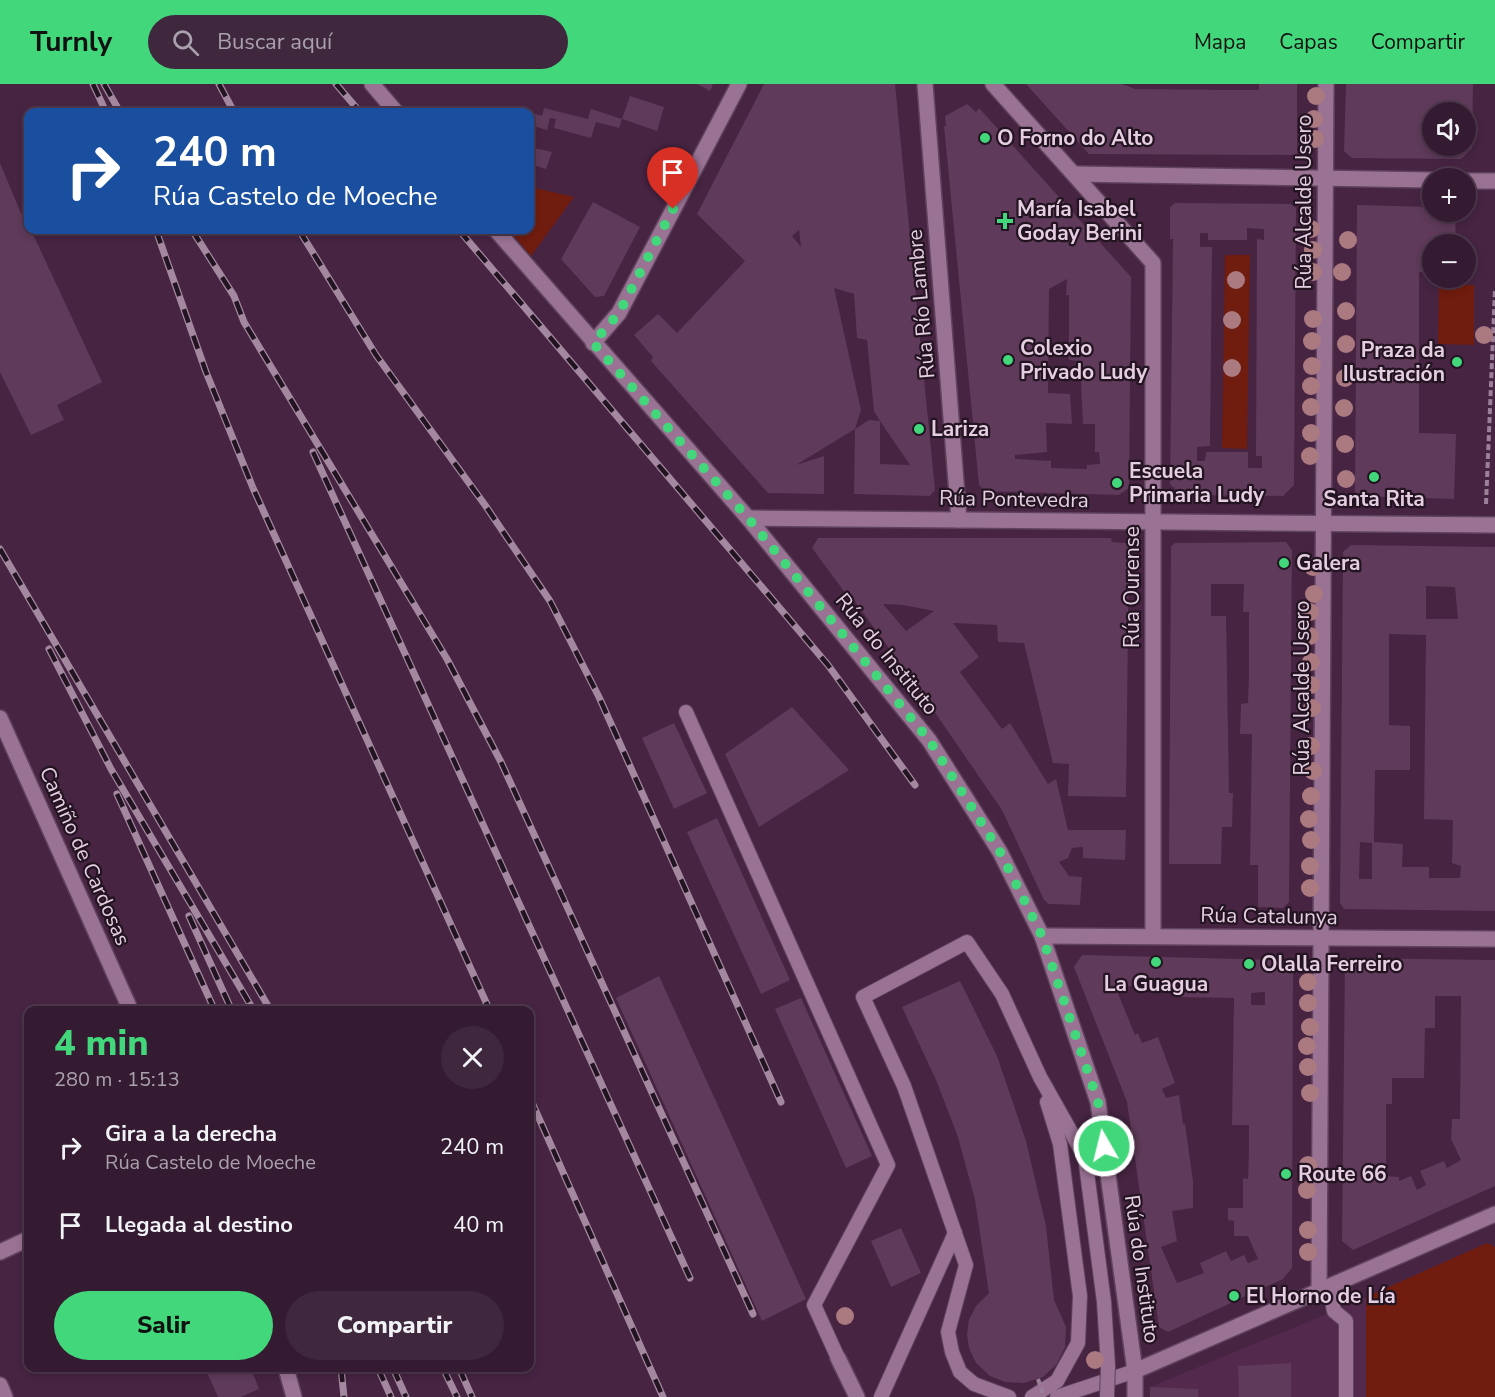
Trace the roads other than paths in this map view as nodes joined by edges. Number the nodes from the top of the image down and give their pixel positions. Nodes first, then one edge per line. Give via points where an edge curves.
1 (372, 84) edge
2 (739, 84) edge
3 (925, 84) edge
4 (993, 84) edge
5 (1326, 84) edge
6 (393, 108) edge
7 (1074, 174) junction
8 (1325, 178) junction
9 (1422, 180) edge
10 (1476, 181) edge
11 (1495, 181) edge
12 (499, 234) edge
13 (593, 343) junction
14 (748, 518) junction
15 (959, 520) junction
16 (1153, 522) junction
17 (1323, 524) junction
18 (1495, 525) edge
19 (686, 712) dead end
20 (0, 718) edge
21 (1042, 936) junction
22 (1153, 936) junction
23 (1321, 937) junction
24 (1495, 939) edge
25 (129, 1006) edge
26 (1040, 1077) junction
27 (1495, 1214) edge
28 (955, 1233) junction
29 (24, 1241) edge
30 (0, 1252) edge
31 (1324, 1289) junction
32 (838, 1358) joint
33 (1135, 1371) junction
34 (287, 1372) edge
35 (0, 1385) edge
36 (5, 1397) edge
37 (294, 1397) edge
38 (857, 1397) edge
39 (881, 1397) edge
40 (1009, 1397) edge
41 (1032, 1397) edge
42 (1057, 1397) edge
43 (1107, 1397) edge
44 (1135, 1397) edge
45 (1346, 1397) edge

1 - 6 street
2 - 13 street via 619,313
3 - 15 street, Rúa Río Lambre
4 - 7 street, Rúa Ourense
5 - 8 street, Rúa Alcalde Usero
7 - 8 street
7 - 16 street, Rúa Ourense via 1153,263
8 - 9 street
8 - 17 street, Rúa Alcalde Usero
10 - 11 street
12 - 13 street, Rúa do Instituto
13 - 14 street, Rúa do Instituto
14 - 15 street, Rúa Pontevedra
14 - 21 street, Rúa do Instituto via 929,740 1000,852
15 - 16 street, Rúa Pontevedra
16 - 17 street, Rúa Pontevedra
16 - 22 street, Rúa Ourense
17 - 18 street, Rúa Pontevedra
17 - 23 street, Rúa Alcalde Usero
19 - 32 lane via 888,1165 814,1305
20 - 25 street, Camiño de Cardosas
21 - 22 street, Rúa Catalunya
21 - 33 street, Rúa do Instituto via 1098,1102
22 - 23 street, Rúa Catalunya
23 - 24 street, Rúa Catalunya
23 - 31 street, Rúa Alcalde Usero
26 - 28 lane via 1002,994 968,942 863,997 904,1086
26 - 41 lane via 1060,1144 1080,1296 1078,1343 1057,1381
26 - 43 lane, bridge via 1085,1157 1104,1302
27 - 31 street
28 - 39 lane
28 - 40 lane via 966,1265 948,1332 952,1352 960,1372 974,1384
29 - 30 street
31 - 33 street
31 - 45 lane via 1334,1311 1346,1321
32 - 38 street
33 - 42 lane
33 - 44 street, Rúa do Instituto
34 - 37 street
35 - 36 street

